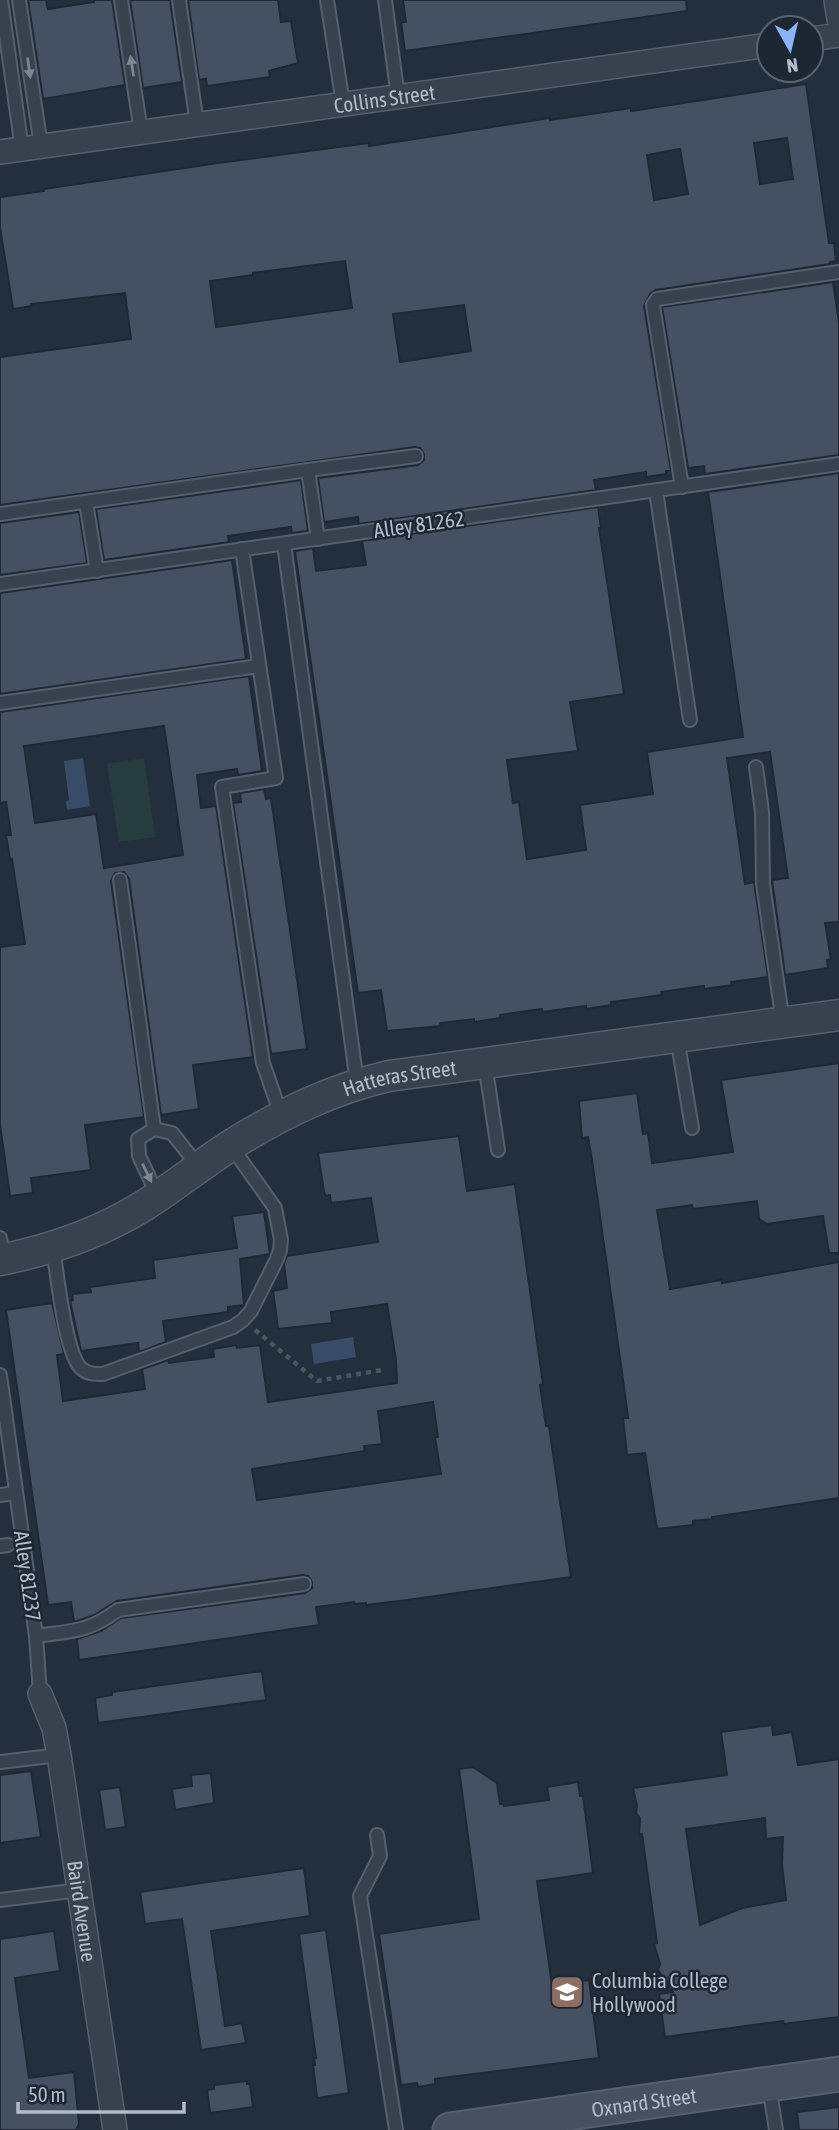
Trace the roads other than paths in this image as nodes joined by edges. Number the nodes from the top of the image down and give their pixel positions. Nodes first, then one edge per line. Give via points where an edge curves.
1 (1, 0) edge
2 (19, 0) edge
3 (121, 0) edge
4 (178, 0) edge
5 (327, 0) edge
6 (385, 0) edge
7 (836, 0) edge
8 (839, 19) edge
9 (755, 47) edge
10 (398, 97) junction
11 (343, 104) junction
12 (197, 124) junction
13 (141, 132) junction
14 (21, 149) edge
15 (839, 272) edge
16 (416, 456) dead end
17 (839, 464) edge
18 (308, 470) junction
19 (682, 487) junction
20 (656, 491) junction
21 (86, 502) junction
22 (0, 514) edge
23 (318, 539) junction
24 (284, 544) junction
25 (242, 550) junction
26 (97, 570) junction
27 (0, 584) edge
28 (259, 666) junction
29 (0, 703) edge
30 (690, 720) dead end
31 (756, 767) dead end
32 (120, 880) dead end
33 (839, 1015) edge
34 (783, 1023) junction
35 (677, 1037) junction
36 (485, 1063) junction
37 (358, 1083) junction
38 (281, 1115) junction
39 (692, 1128) dead end
40 (154, 1129) junction
41 (231, 1145) junction
42 (498, 1150) dead end
43 (200, 1168) junction
44 (158, 1196) junction
45 (53, 1248) junction
46 (1, 1252) edge
47 (0, 1376) edge
48 (6, 1460) edge
49 (16, 1493) junction
50 (0, 1495) edge
51 (303, 1584) dead end
52 (36, 1636) junction
53 (40, 1694) joint
54 (59, 1755) junction
55 (0, 1762) edge
56 (377, 1835) dead end
57 (79, 1890) junction
58 (0, 1900) edge
59 (839, 2074) edge
60 (769, 2084) junction
61 (115, 2130) edge
62 (396, 2130) edge
63 (450, 2130) edge
64 (776, 2130) edge

1 - 14 lane
2 -> 14 lane
13 -> 3 lane
4 - 12 lane
5 - 11 lane
6 - 10 lane
7 - 8 street
9 - 10 street, Collins Street
10 - 11 street, Collins Street
11 - 12 street, Collins Street
12 - 13 street, Collins Street
13 - 14 street, Collins Street
15 - 19 lane via 657,299 653,305
16 - 18 lane
17 - 19 lane, Alley 81262
18 - 21 lane
18 - 23 lane
19 - 20 lane, Alley 81262
20 - 23 lane, Alley 81262
20 - 30 lane
21 - 22 lane
21 - 26 lane
23 - 24 lane, Alley 81262
24 - 25 lane, Alley 81262
24 - 37 lane
25 - 26 lane, Alley 81262
25 - 28 lane
26 - 27 lane, Alley 81262
28 - 29 lane
28 - 38 lane via 276,778 222,787 263,1063
31 - 34 lane via 763,884
32 - 40 lane
33 - 34 street, Hatteras Street
34 - 35 street, Hatteras Street
35 - 36 street, Hatteras Street
35 - 39 lane
36 - 37 street, Hatteras Street
36 - 42 lane
37 - 38 street, Hatteras Street
38 - 41 street, Hatteras Street
40 - 43 lane via 172,1133
40 -> 44 lane via 138,1139 139,1156
41 - 43 street, Hatteras Street
41 - 45 lane via 275,1208 281,1240 281,1250 251,1311 233,1327 103,1374 91,1373 81,1368 70,1349
43 - 44 street, Hatteras Street
44 - 45 street, Hatteras Street via 92,1233
45 - 46 street, Hatteras Street
47 - 48 lane, Alley 81237
48 - 49 lane, Alley 81237
49 - 50 lane
49 - 52 lane, Alley 81237
51 - 52 lane via 118,1610 90,1627
52 - 53 lane, Alley 81237
53 - 54 street, Baird Avenue
54 - 55 lane
54 - 57 street, Baird Avenue
56 - 62 lane via 380,1856 360,1896
57 - 58 lane
57 - 61 street, Baird Avenue
59 - 60 main road, Oxnard Street
60 - 63 main road, Oxnard Street
60 - 64 lane

